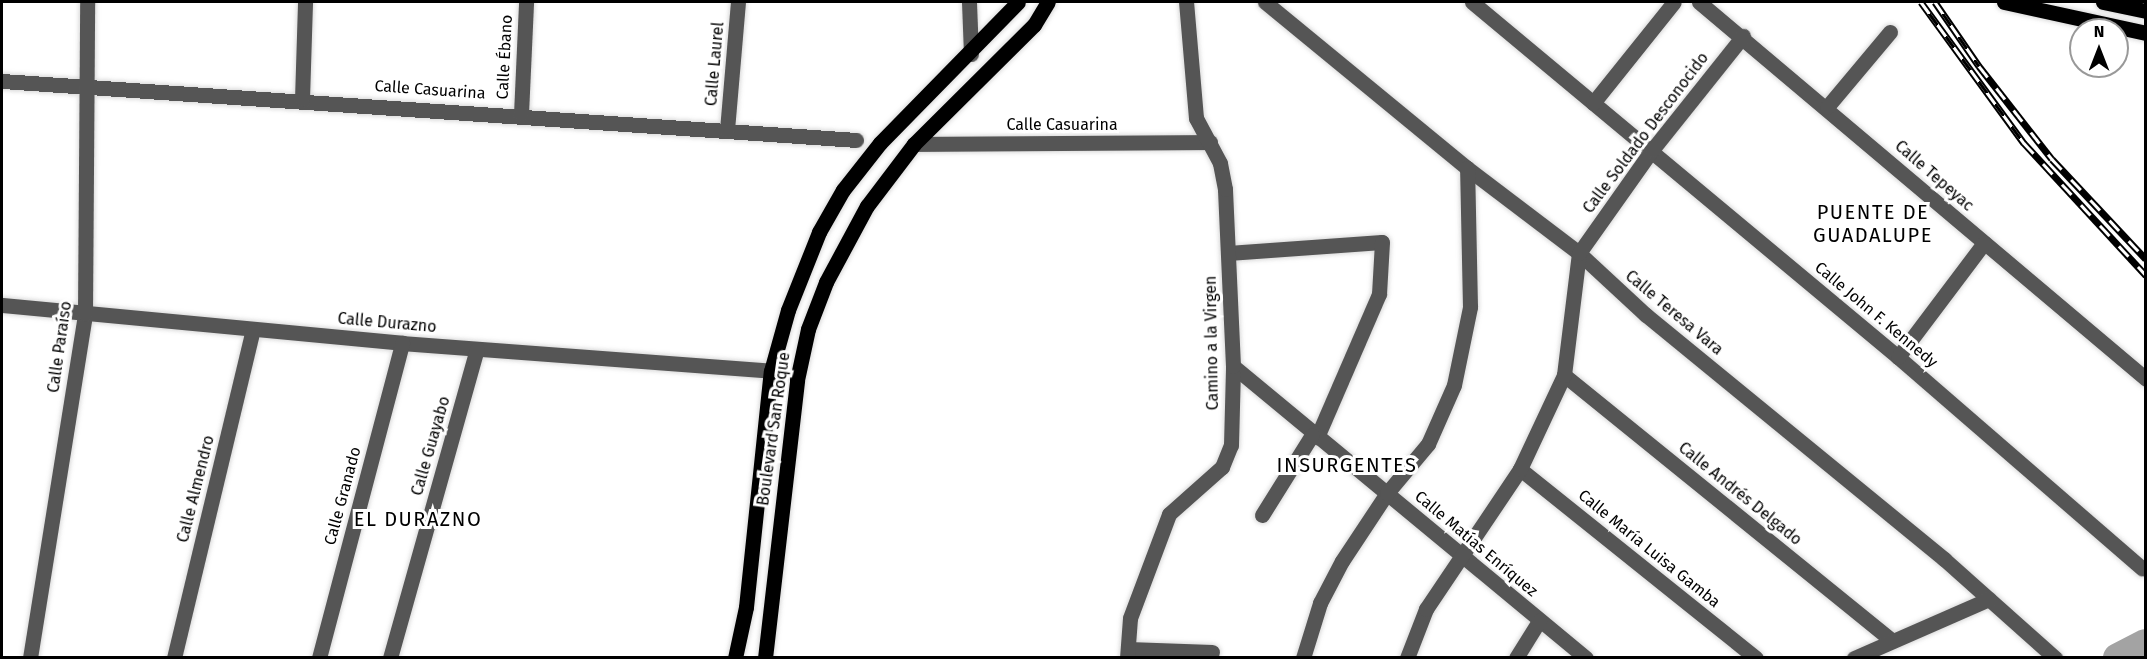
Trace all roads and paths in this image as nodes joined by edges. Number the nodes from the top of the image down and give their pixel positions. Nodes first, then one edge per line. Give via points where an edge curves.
1 (87, 2) edge
2 (305, 2) edge
3 (526, 2) edge
4 (738, 2) edge
5 (969, 2) edge
6 (1018, 2) edge
7 (1048, 2) edge
8 (1186, 2) edge
9 (1265, 2) edge
10 (1472, 2) edge
11 (1674, 2) edge
12 (1699, 2) edge
13 (2004, 2) edge
14 (2103, 2) edge
15 (2052, 6) edge
16 (2145, 11) edge
17 (1890, 32) dead end
18 (2145, 33) edge
19 (1743, 36) junction
20 (971, 54) junction
21 (2, 81) edge
22 (87, 86) junction
23 (302, 99) junction
24 (1593, 103) junction
25 (1827, 107) junction
26 (521, 114) junction
27 (727, 130) junction
28 (856, 140) dead end
29 (1210, 142) junction
30 (914, 144) junction
31 (1652, 150) junction
32 (1467, 168) junction
33 (1984, 243) junction
34 (1579, 253) junction
35 (1228, 254) junction
36 (2, 305) edge
37 (85, 314) junction
38 (253, 330) junction
39 (402, 343) junction
40 (477, 349) junction
41 (1898, 357) junction
42 (1233, 366) junction
43 (771, 371) junction
44 (1564, 375) junction
45 (2145, 378) edge
46 (1314, 436) junction
47 (1520, 470) junction
48 (1388, 493) junction
49 (1262, 515) dead end
50 (1461, 556) junction
51 (2142, 568) dead end
52 (1989, 599) junction
53 (1539, 621) junction
54 (1892, 641) junction
55 (1212, 652) dead end
56 (1127, 653) edge
57 (30, 657) edge
58 (174, 657) edge
59 (322, 657) edge
60 (390, 657) edge
61 (735, 657) edge
62 (765, 657) edge
63 (1303, 657) edge
64 (1407, 657) edge
65 (1516, 657) edge
66 (1586, 657) edge
67 (1756, 657) edge
68 (1854, 657) edge
69 (2055, 657) edge

1 - 22 street, Calle Paraíso
2 - 23 street
3 - 26 street, Calle Ébano
4 - 27 street, Calle Laurel
5 - 20 street
6 - 20 main road, Boulevard San Roque
7 - 30 main road, Boulevard San Roque via 1034,25
8 - 29 street, Camino a la Virgen via 1191,93 1196,118
9 - 32 street, Calle Teresa Vara
10 - 24 street, Calle John F. Kennedy
11 - 24 street
12 - 19 street, Calle Tepeyac
13 - 15 main road
14 - 16 main road
15 - 18 main road
17 - 25 street
19 - 25 street, Calle Tepeyac
19 - 31 street, Calle Soldado Desconocido
20 - 43 main road, Boulevard San Roque via 880,143 843,190 803,270
21 - 22 street, Calle Casuarina
22 - 23 street, Calle Casuarina
22 - 37 street, Calle Paraíso
23 - 26 street, Calle Casuarina
24 - 31 street, Calle John F. Kennedy
25 - 33 street, Calle Tepeyac
26 - 27 street, Calle Casuarina
27 - 28 street, Calle Casuarina
29 - 30 street, Calle Casuarina
29 - 35 street, Camino a la Virgen via 1220,163
30 - 62 main road, Boulevard San Roque via 844,243 808,329 786,461
31 - 34 street, Calle Soldado Desconocido
31 - 41 street, Calle John F. Kennedy
32 - 34 street, Calle Teresa Vara
32 - 48 street via 1470,307 1462,357 1442,420 1428,444
33 - 41 street
33 - 45 street, Calle Tepeyac
34 - 44 street
34 - 52 street, Calle Teresa Vara via 1646,315
35 - 42 street, Camino a la Virgen
35 - 46 street via 1382,242 1379,294
36 - 37 street, Calle Durazno
37 - 38 street, Calle Durazno
37 - 57 street, Calle Paraíso
38 - 39 street, Calle Durazno
38 - 58 street, Calle Almendro
39 - 40 street, Calle Durazno
39 - 59 street, Calle Granado
40 - 43 street, Calle Durazno
40 - 60 street, Calle Guayabo
41 - 51 street, Calle John F. Kennedy
42 - 46 street, Calle Matías Enríquez
42 - 56 street, Camino a la Virgen via 1228,457 1214,475 1168,514 1130,618
43 - 61 main road, Boulevard San Roque via 746,607
44 - 47 street
44 - 54 street, Calle Andrés Delgado
46 - 48 street, Calle Matías Enríquez
46 - 49 street
47 - 50 street
47 - 67 street, Calle María Luisa Gamba
48 - 50 street, Calle Matías Enríquez
48 - 63 street via 1342,561 1320,603
50 - 53 street, Calle Matías Enríquez
50 - 64 street via 1426,609
52 - 54 street
52 - 69 street, Calle Teresa Vara
53 - 65 street
53 - 66 street, Calle Matías Enríquez
54 - 68 street
55 - 56 street

